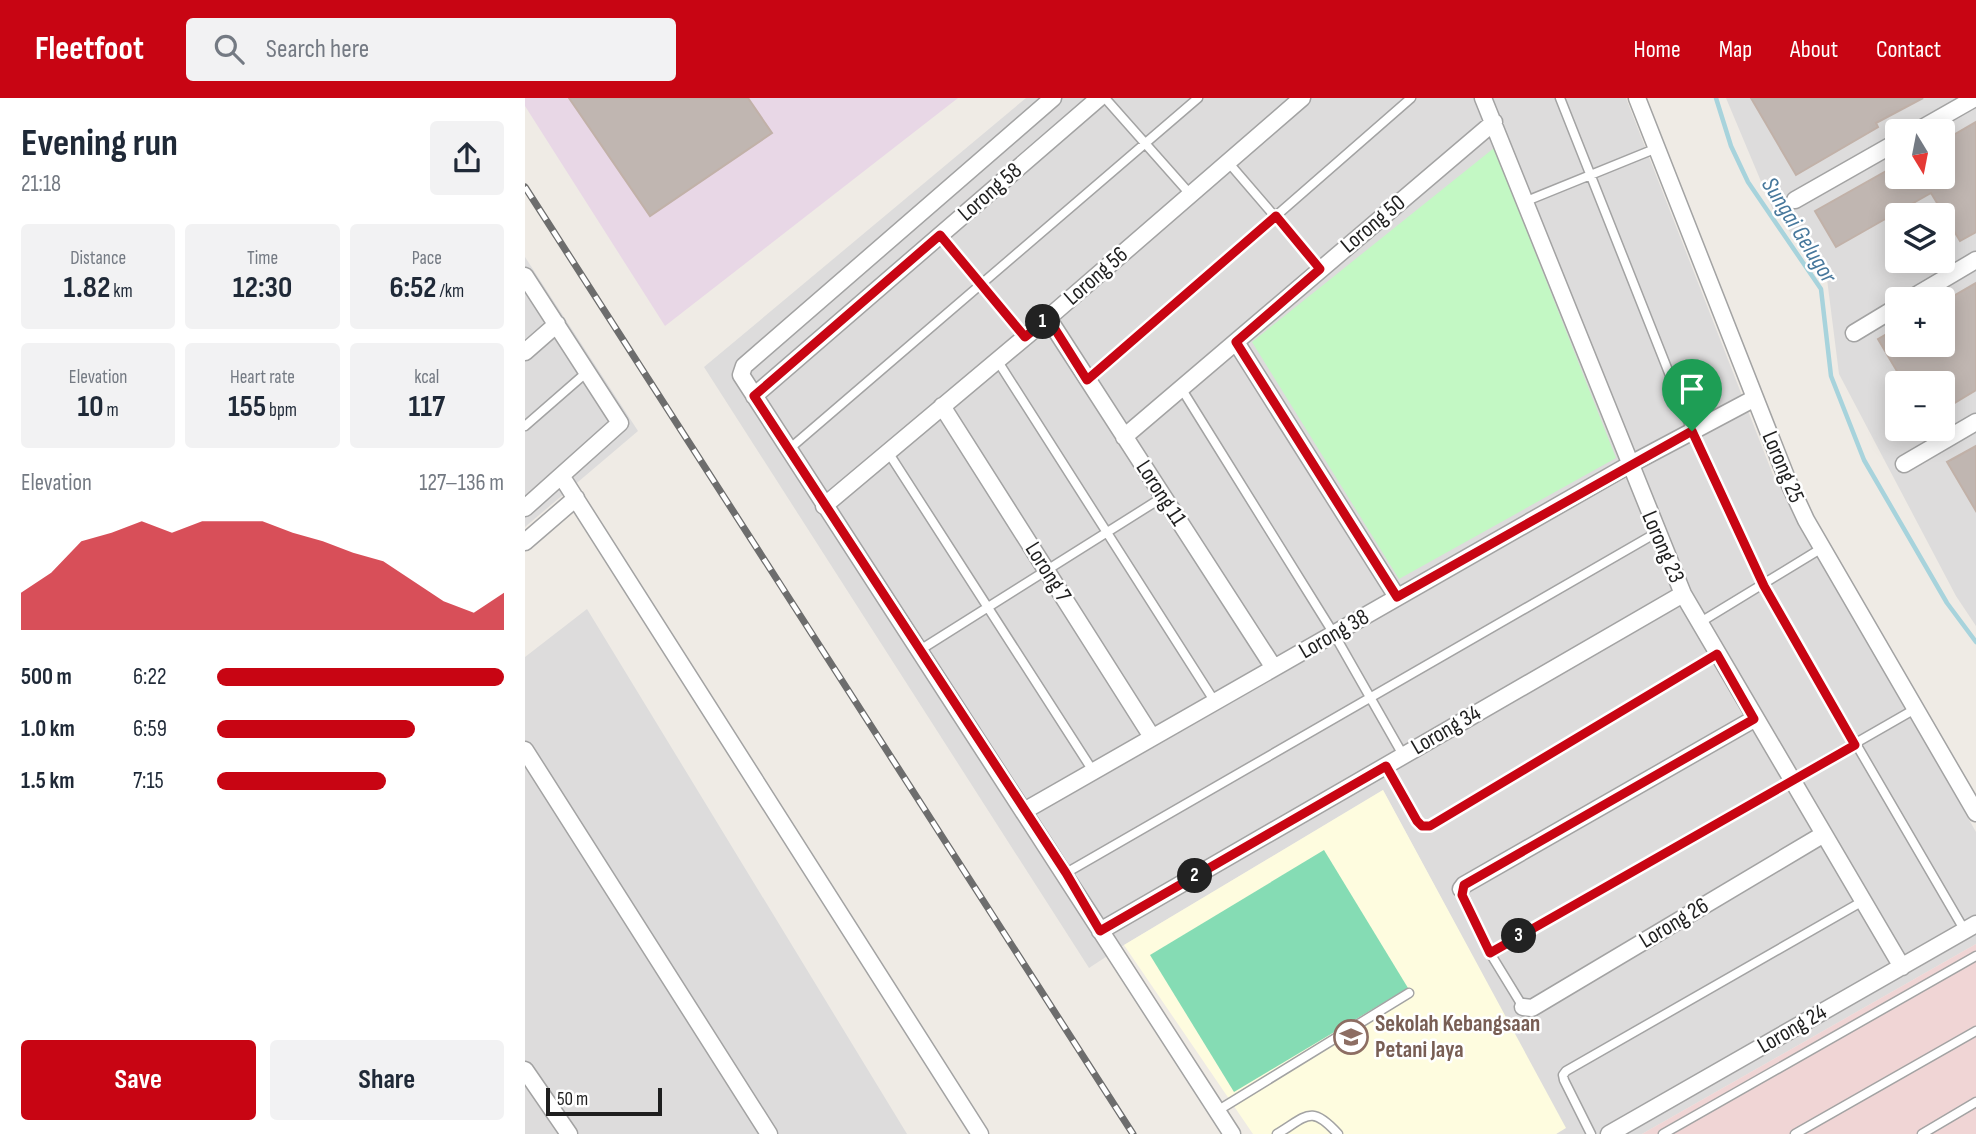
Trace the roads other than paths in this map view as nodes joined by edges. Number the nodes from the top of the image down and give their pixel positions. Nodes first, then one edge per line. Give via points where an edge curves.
1 (1053, 98) edge
2 (1099, 98) edge
3 (1105, 98) edge
4 (1198, 98) edge
5 (1302, 98) edge
6 (1411, 98) edge
7 (1483, 98) edge
8 (1560, 98) edge
9 (1637, 98) edge
10 (1975, 98) edge
11 (1938, 119) edge
12 (1494, 121) junction
13 (1145, 143) junction
14 (1657, 148) junction
15 (1885, 149) edge
16 (1228, 162) junction
17 (1591, 174) junction
18 (1190, 194) junction
19 (1795, 200) dead end
20 (1524, 202) junction
21 (1276, 216) junction
22 (940, 235) junction
23 (1976, 260) edge
24 (1320, 269) junction
25 (525, 276) edge
26 (981, 285) junction
27 (1930, 287) edge
28 (1885, 314) edge
29 (1048, 318) junction
30 (557, 324) junction
31 (1854, 333) dead end
32 (1025, 337) junction
33 (1236, 342) junction
34 (525, 352) edge
35 (997, 360) junction
36 (587, 372) junction
37 (1087, 380) junction
38 (1181, 388) junction
39 (754, 396) junction
40 (1755, 398) junction
41 (943, 407) junction
42 (1976, 422) edge
43 (525, 426) edge
44 (1692, 431) junction
45 (1125, 437) junction
46 (789, 450) junction
47 (888, 452) junction
48 (1905, 464) dead end
49 (1629, 465) junction
50 (562, 477) junction
51 (1163, 497) junction
52 (576, 498) junction
53 (824, 506) junction
54 (525, 508) edge
55 (1107, 532) junction
56 (1656, 533) junction
57 (525, 542) edge
58 (1822, 548) junction
59 (1047, 570) junction
60 (1764, 586) junction
61 (1683, 594) junction
62 (1397, 597) junction
63 (988, 607) junction
64 (1699, 623) junction
65 (1334, 634) junction
66 (919, 650) junction
67 (1717, 654) junction
68 (1274, 668) junction
69 (1371, 698) junction
70 (1215, 702) junction
71 (1915, 709) junction
72 (1754, 719) junction
73 (1152, 737) junction
74 (1855, 745) junction
75 (525, 750) edge
76 (1403, 755) junction
77 (1386, 766) junction
78 (1093, 771) junction
79 (1793, 782) junction
80 (1024, 811) junction
81 (1976, 813) edge
82 (1824, 834) junction
83 (1066, 873) junction
84 (1461, 889) joint
85 (1863, 901) junction
86 (1970, 928) edge
87 (1100, 931) junction
88 (1490, 953) junction
89 (1976, 956) edge
90 (1902, 967) junction
91 (1409, 993) dead end
92 (1523, 1007) joint
93 (1976, 1031) edge
94 (525, 1070) edge
95 (1976, 1102) edge
96 (1217, 1111) junction
97 (569, 1134) edge
98 (769, 1134) edge
99 (980, 1134) edge
100 (1232, 1134) edge
101 (1277, 1134) edge
102 (1338, 1134) edge
103 (1591, 1134) edge
104 (1608, 1134) edge
105 (1663, 1134) edge
106 (1795, 1134) edge
107 (1922, 1134) edge

1 - 39 street via 744,366 741,375
2 - 22 street, Lorong 58
3 - 13 lane
4 - 13 lane
5 - 16 street, Lorong 56
6 - 21 lane
7 - 12 street, Lorong 23
8 - 17 lane
9 - 14 street, Lorong 25
10 - 11 street
12 - 20 street, Lorong 23
12 - 24 street, Lorong 50
13 - 18 lane
13 - 26 lane
14 - 17 lane
14 - 40 street, Lorong 25
15 - 19 street
16 - 18 street, Lorong 56
16 - 21 lane
17 - 20 lane
17 - 44 lane
18 - 29 street, Lorong 56
20 - 49 street, Lorong 23
21 - 24 lane
21 - 37 lane
22 - 26 lane
22 - 39 street, Lorong 58
23 - 27 street
24 - 33 street, Lorong 50
25 - 30 street
26 - 32 lane
26 - 46 lane
28 - 31 street
29 - 32 street, Lorong 56
29 - 37 street, Lorong 11
30 - 34 street
30 - 36 street
32 - 35 street, Lorong 56
33 - 38 street, Lorong 50
33 - 62 street
35 - 41 street, Lorong 56
35 - 55 lane
36 - 43 lane
36 - 50 street via 620,423
37 - 45 street, Lorong 11
38 - 45 street, Lorong 50
38 - 65 lane
39 - 46 street
40 - 44 street, Lorong 38
40 - 58 street, Lorong 25 via 1787,479
41 - 47 street, Lorong 56
41 - 59 street, Lorong 7
42 - 48 street
44 - 49 street, Lorong 38
44 - 60 lane
45 - 51 street, Lorong 11
46 - 53 street
47 - 53 street, Lorong 56
47 - 63 lane
49 - 56 street, Lorong 23
49 - 62 street, Lorong 38
50 - 52 street
50 - 54 street
51 - 55 lane
51 - 68 street, Lorong 11
52 - 57 street
52 - 99 street
53 - 66 street
55 - 59 lane
55 - 70 lane
56 - 61 street, Lorong 23
56 - 69 lane
58 - 60 lane
58 - 71 street, Lorong 25
59 - 63 lane
59 - 73 street, Lorong 7
60 - 64 lane
60 - 74 lane
61 - 64 street, Lorong 23
61 - 76 street, Lorong 34
62 - 65 street, Lorong 38
63 - 66 lane
63 - 78 lane
64 - 67 street, Lorong 23
65 - 68 street, Lorong 38
65 - 69 lane
66 - 80 street
67 - 72 street, Lorong 23
67 - 77 lane via 1430,826 1417,821
68 - 70 street, Lorong 38
69 - 76 lane
69 - 83 lane
70 - 73 street, Lorong 38
71 - 74 lane
71 - 81 street, Lorong 25
72 - 79 street, Lorong 23
72 - 84 street
73 - 78 street, Lorong 38
74 - 79 lane
74 - 86 lane
75 - 98 street
76 - 77 street, Lorong 34
77 - 87 street, Lorong 34
78 - 80 street, Lorong 38
79 - 82 street, Lorong 23
79 - 88 lane
80 - 83 street
82 - 85 street, Lorong 23
82 - 92 street, Lorong 26 via 1532,1008
83 - 87 street
84 - 88 lane
85 - 90 street, Lorong 23
85 - 103 lane via 1566,1071 1564,1080
86 - 90 street, Lorong 24
87 - 96 street
88 - 92 lane
89 - 105 lane, Lorong 24
90 - 104 street, Lorong 24
91 - 96 lane
93 - 106 lane
94 - 97 street
95 - 107 lane
96 - 100 street
101 - 102 lane via 1308,1115 1321,1116

